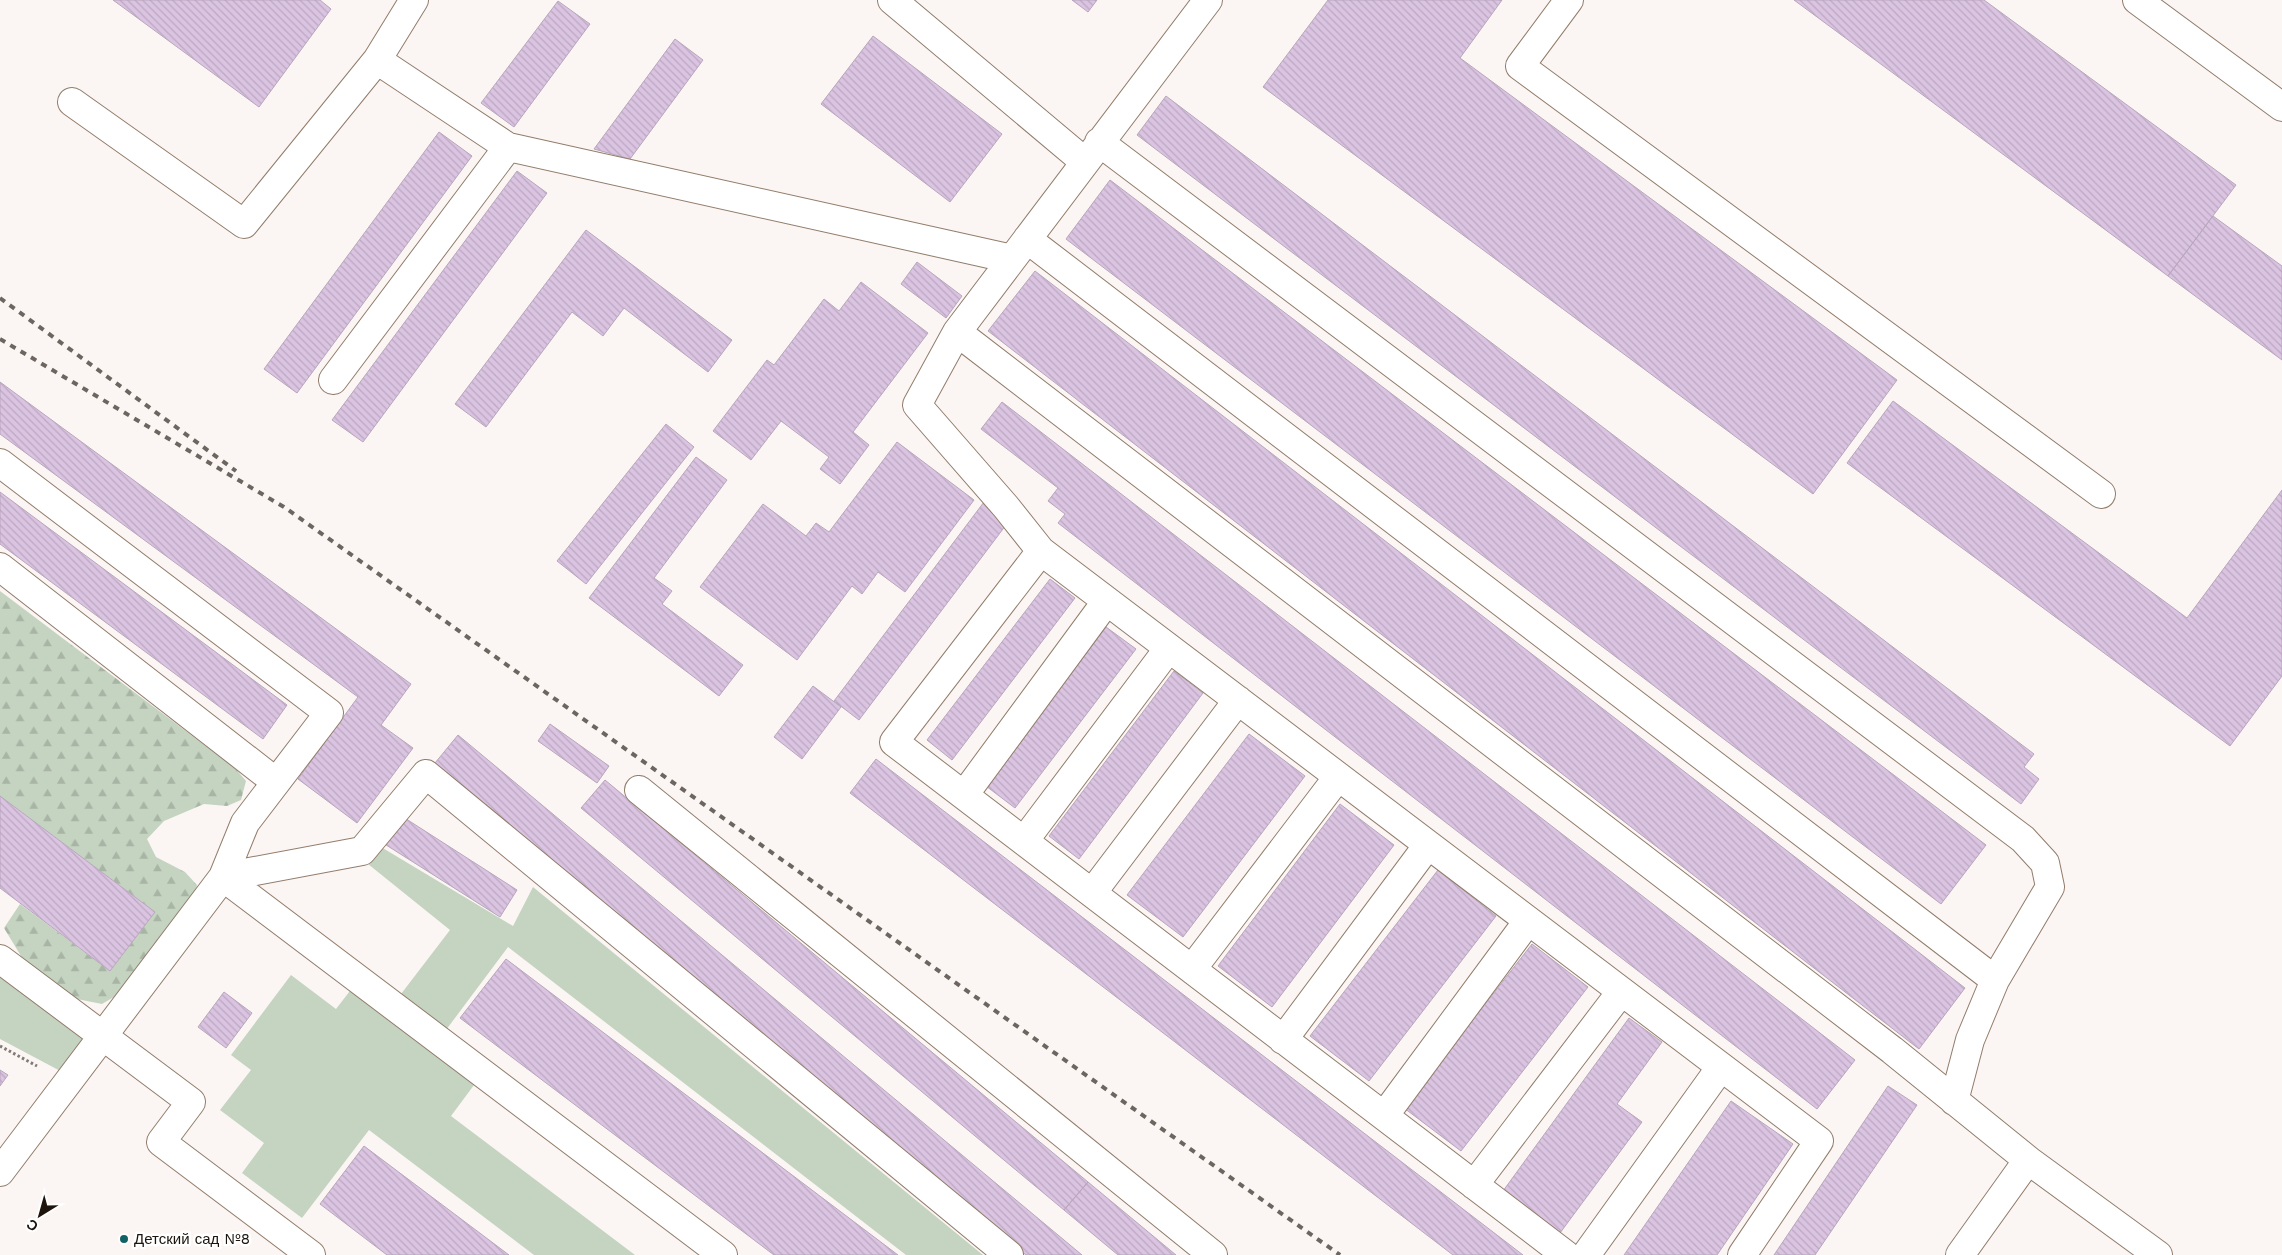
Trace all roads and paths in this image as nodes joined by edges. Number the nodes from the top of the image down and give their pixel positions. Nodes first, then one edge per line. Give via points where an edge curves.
1 (414, 0) edge
2 (892, 0) edge
3 (1208, 0) edge
4 (1569, 0) edge
5 (2137, 0) edge
6 (377, 60) junction
7 (72, 102) dead end
8 (2282, 107) edge
9 (508, 147) junction
10 (1092, 152) junction
11 (1019, 249) junction
12 (957, 332) junction
13 (333, 380) dead end
14 (0, 463) edge
15 (2101, 494) dead end
16 (1041, 551) junction
17 (0, 567) edge
18 (1106, 602) junction
19 (1168, 648) junction
20 (1238, 700) junction
21 (1338, 776) junction
22 (276, 782) junction
23 (639, 790) dead end
24 (964, 795) junction
25 (1024, 841) junction
26 (1428, 845) junction
27 (223, 877) junction
28 (1092, 893) junction
29 (1528, 921) junction
30 (0, 959) edge
31 (1192, 969) junction
32 (1995, 980) junction
33 (1621, 992) junction
34 (103, 1036) junction
35 (1284, 1040) junction
36 (0, 1046) edge
37 (1721, 1068) junction
38 (67, 1083) junction
39 (1954, 1101) junction
40 (1384, 1116) junction
41 (2028, 1160) junction
42 (0, 1172) edge
43 (1474, 1185) junction
44 (311, 1255) edge
45 (723, 1255) edge
46 (1009, 1255) edge
47 (1213, 1255) edge
48 (1566, 1255) edge
49 (1586, 1255) edge
50 (1742, 1255) edge
51 (1960, 1255) edge
52 (2158, 1255) edge

1 - 6 street
2 - 10 street
3 - 10 street
4 - 15 street via 1520,66
5 - 8 street
6 - 7 street via 244,224
6 - 9 street
9 - 11 street
9 - 13 street
10 - 11 street
10 - 32 street via 2024,839 2046,863 2050,887
11 - 12 street
11 - 32 street
12 - 16 street via 917,405
12 - 39 street via 1892,1050
14 - 22 street via 329,713
16 - 18 street
16 - 24 street via 894,742
17 - 22 street
18 - 19 street
18 - 24 street
19 - 20 street
19 - 25 street
20 - 21 street
20 - 28 street
21 - 26 street
21 - 31 street
22 - 27 street via 245,823
23 - 47 street
24 - 25 street
25 - 28 street
26 - 29 street
26 - 35 street
27 - 34 street
27 - 45 street
27 - 46 street via 362,851 426,774
28 - 31 street
29 - 33 street
29 - 40 street
30 - 34 street
31 - 35 street
32 - 39 street via 1970,1040
33 - 37 street
33 - 43 street
34 - 38 street
34 - 44 street via 191,1102 161,1142
35 - 40 street
36 - 38 path
37 - 49 street
37 - 50 street via 1819,1142
38 - 42 street
39 - 41 street
40 - 43 street
41 - 51 street
41 - 52 street
43 - 48 street

